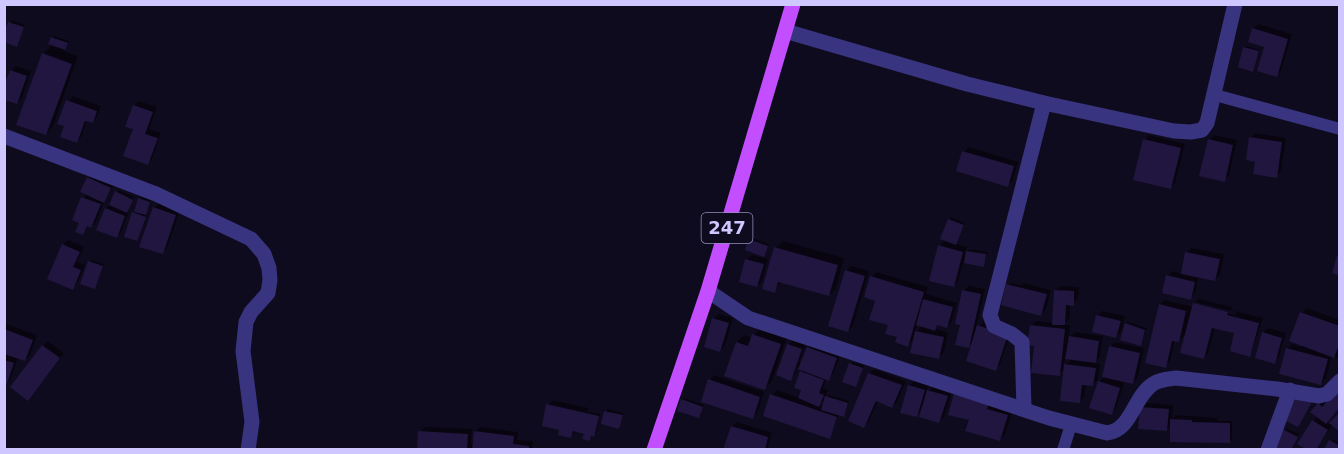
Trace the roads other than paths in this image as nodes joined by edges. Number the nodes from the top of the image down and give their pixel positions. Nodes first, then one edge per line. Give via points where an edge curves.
1 (793, 4) edge
2 (1234, 4) edge
3 (785, 31) junction
4 (1215, 95) junction
5 (1044, 103) junction
6 (1340, 129) edge
7 (4, 136) edge
8 (708, 291) junction
9 (1340, 381) edge
10 (1290, 390) junction
11 (1024, 409) junction
12 (1071, 425) junction
13 (248, 450) edge
14 (654, 450) edge
15 (1064, 450) edge
16 (1268, 450) edge

1 - 3 main road, 247
2 - 4 street
3 - 5 street
3 - 8 main road, 247
4 - 5 street via 1207,123 1202,130 1191,132
4 - 6 lane
5 - 11 street via 990,315 994,326 1020,339 1024,346
7 - 13 street via 156,194 251,239 264,254 269,268 268,293 246,322 243,351 252,422
8 - 11 street via 748,318
8 - 14 main road, 247
9 - 10 street via 1327,394 1319,396
10 - 12 street via 1176,378 1162,380 1147,390 1116,432
10 - 16 street
11 - 12 street
12 - 15 lane

